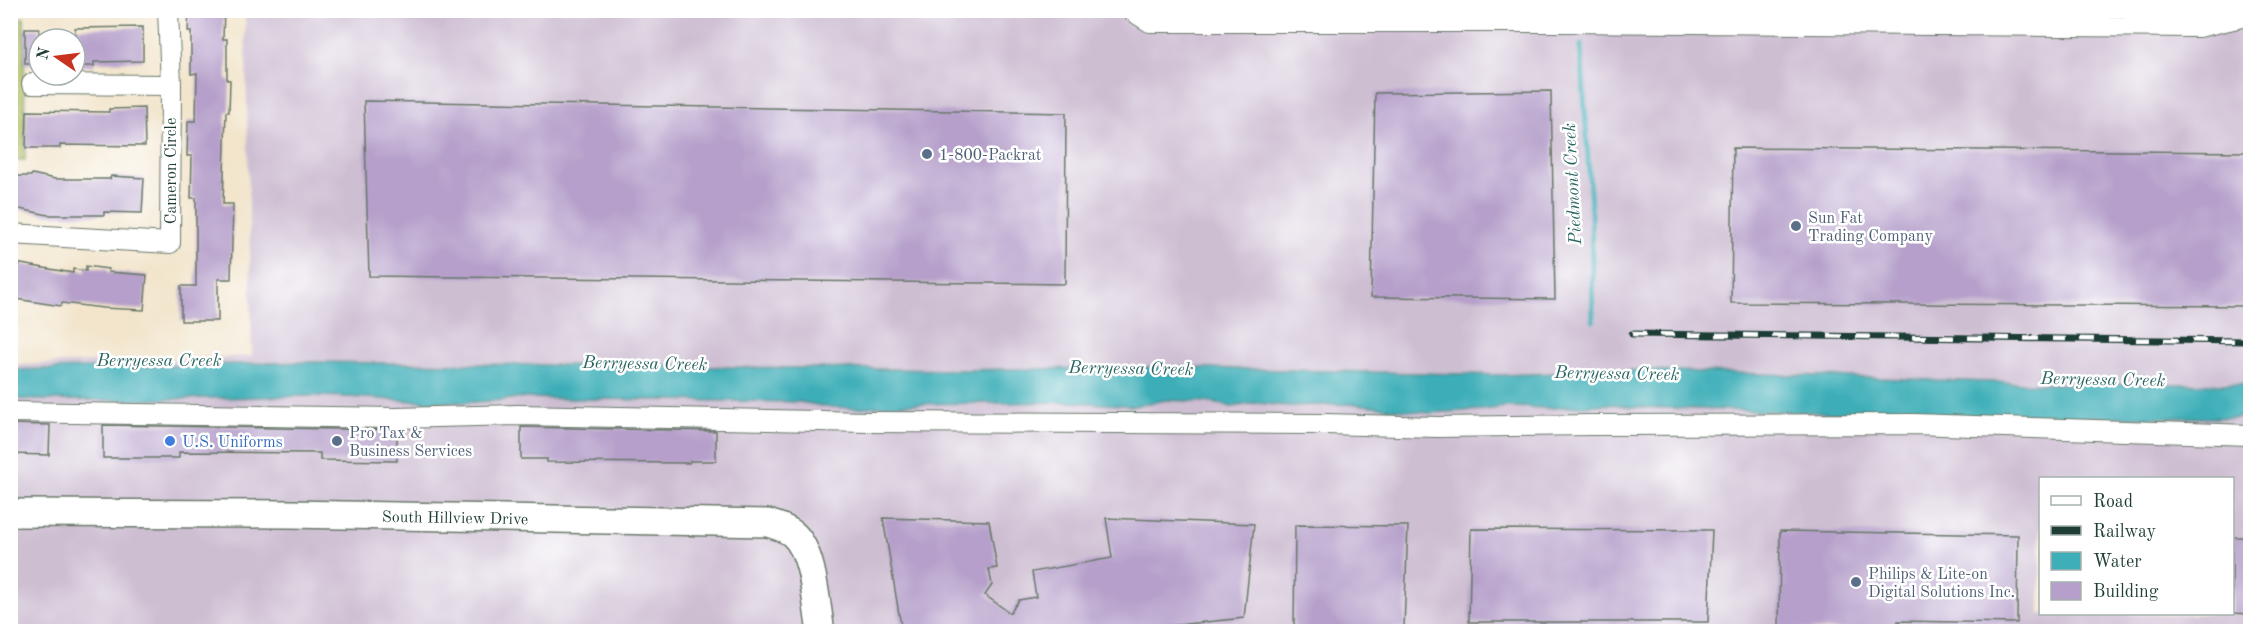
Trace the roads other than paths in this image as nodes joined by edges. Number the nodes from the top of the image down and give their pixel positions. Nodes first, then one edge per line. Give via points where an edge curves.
1 (168, 10) edge
2 (1131, 10) edge
3 (2250, 15) edge
4 (87, 84) edge
5 (171, 85) junction
6 (10, 234) edge
7 (10, 412) edge
8 (2250, 435) edge
9 (10, 513) edge
10 (821, 632) edge

1 - 5 street, Cameron Circle
2 - 3 street via 1150,21 2199,27
4 - 5 street
5 - 6 street, Cameron Circle via 170,243
7 - 8 street via 1437,428 1914,424
9 - 10 street, South Hillview Drive via 768,523 788,531 808,556

